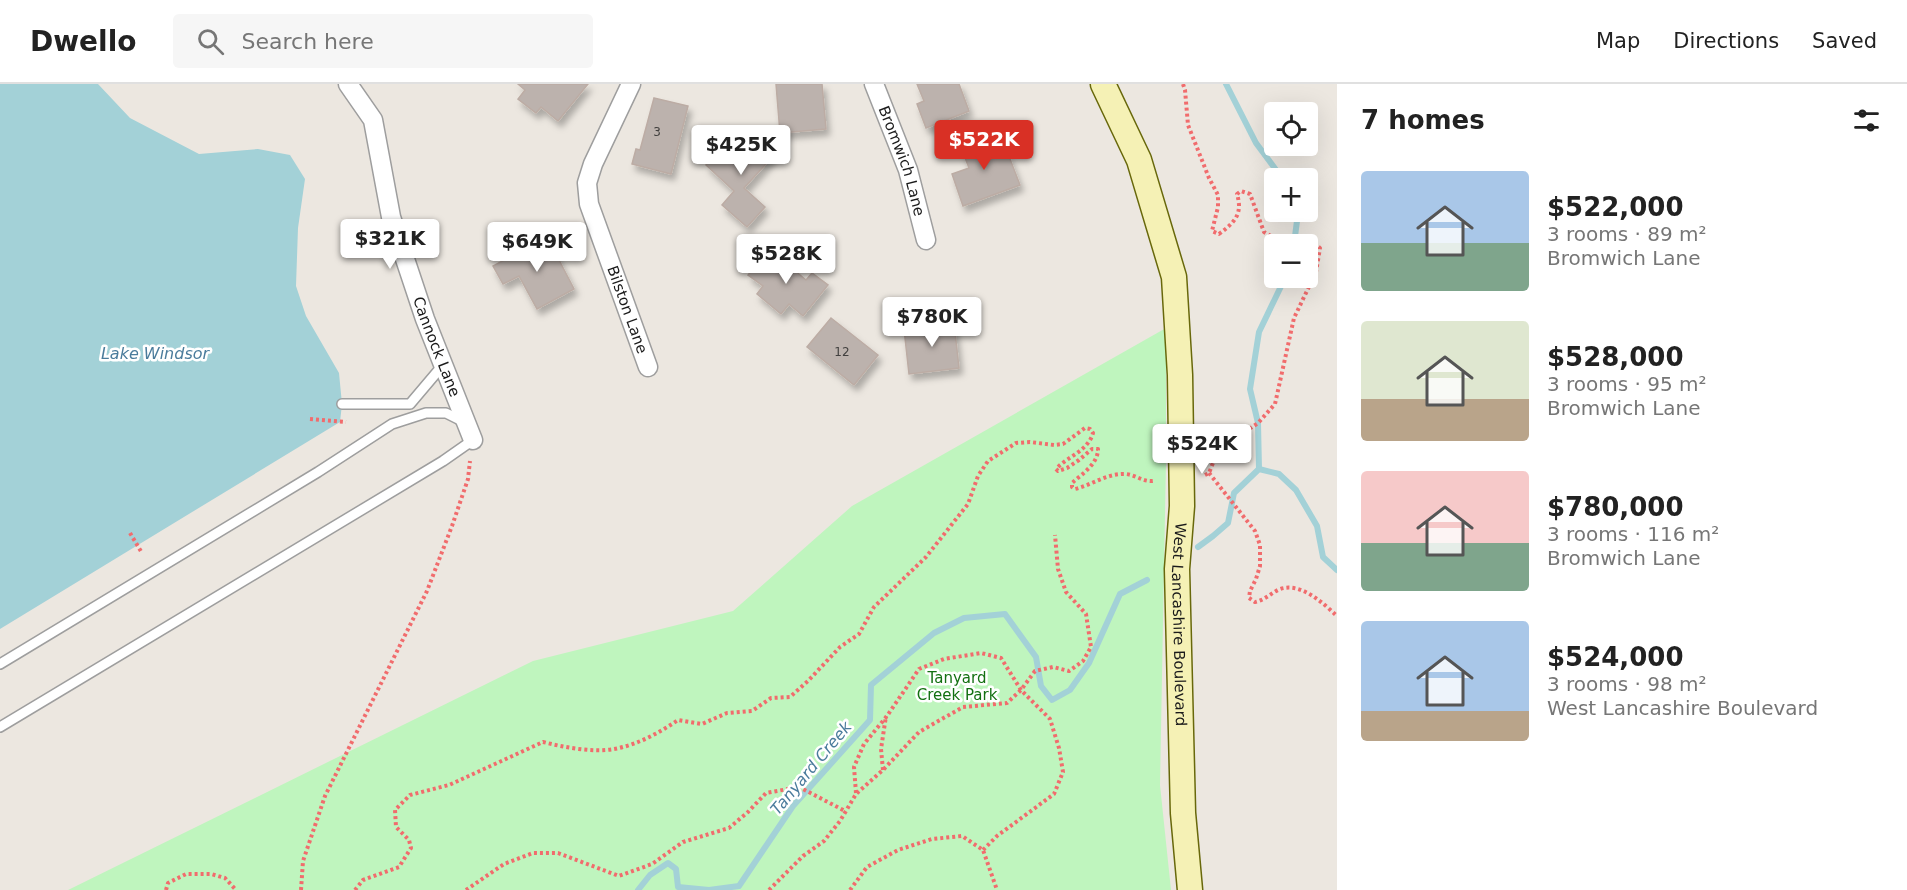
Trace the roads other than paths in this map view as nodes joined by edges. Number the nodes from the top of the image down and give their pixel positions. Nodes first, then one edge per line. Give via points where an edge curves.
1 (348, 84) edge
2 (631, 84) edge
3 (874, 84) edge
4 (1103, 84) edge
5 (926, 240) dead end
6 (443, 365) junction
7 (648, 366) dead end
8 (342, 404) dead end
9 (466, 423) junction
10 (472, 440) joint
11 (0, 664) edge
12 (0, 727) edge
13 (1190, 890) edge

1 - 6 street, Cannock Lane via 373,120 391,217
2 - 7 street, Bilston Lane via 587,183 589,204
3 - 5 street, Bromwich Lane via 908,170
4 - 13 main road, West Lancashire Boulevard via 1139,160 1174,277 1182,506 1177,569 1183,813
6 - 8 lane via 410,404
6 - 9 street, Cannock Lane
9 - 10 street, Cannock Lane
9 - 11 lane via 446,412 426,413 392,424
10 - 12 lane

